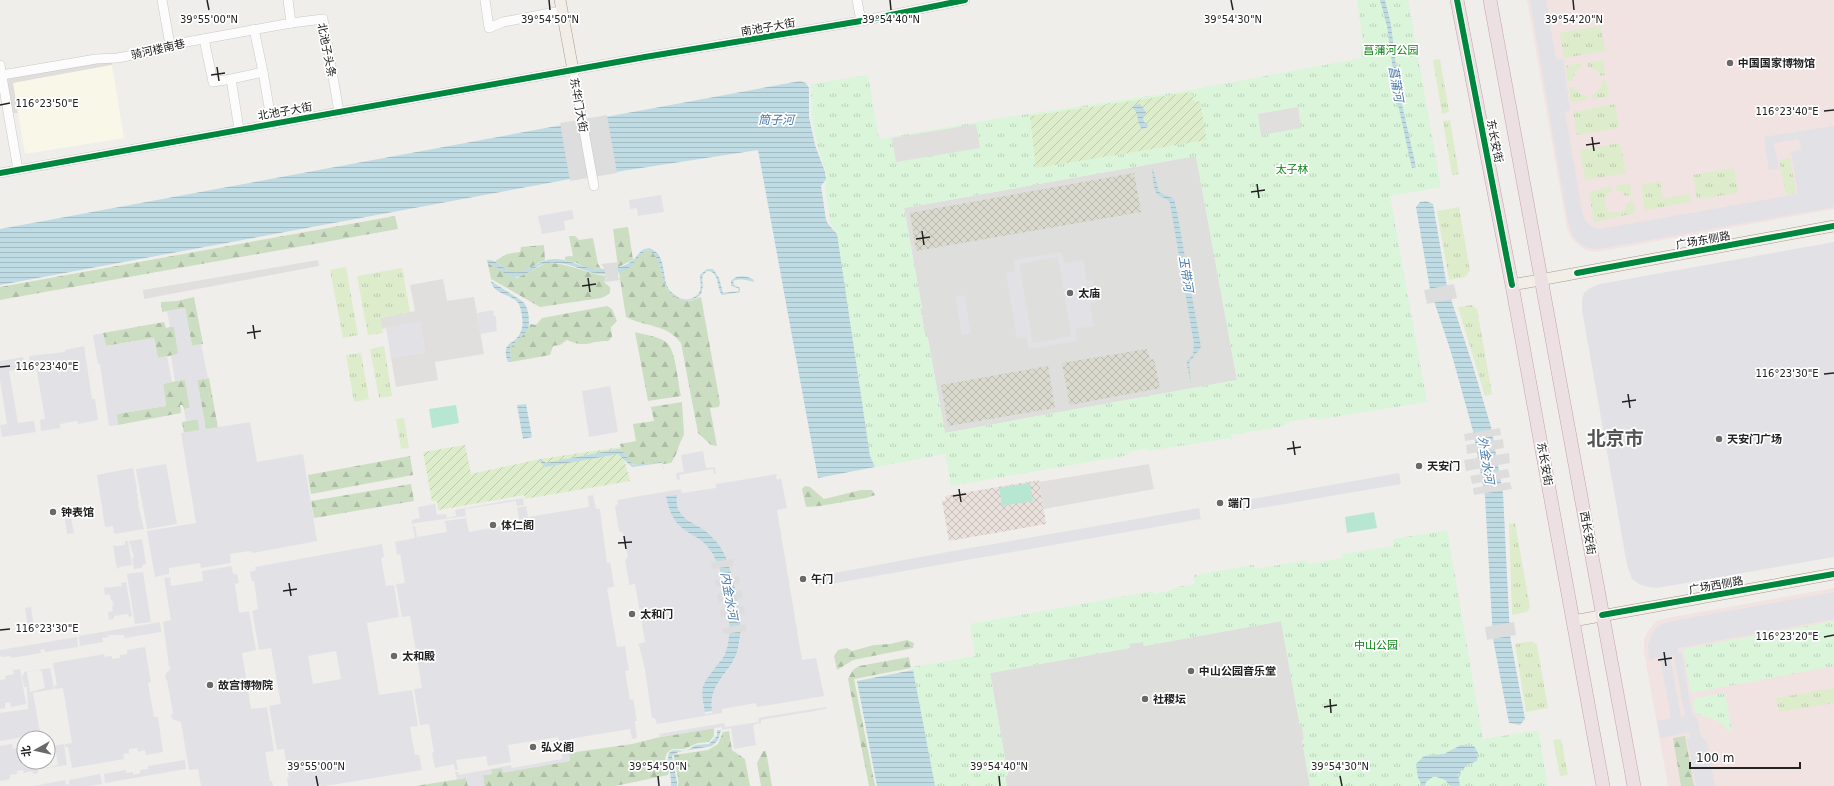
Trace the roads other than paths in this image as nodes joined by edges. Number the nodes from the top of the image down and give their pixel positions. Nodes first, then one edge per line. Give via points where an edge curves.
1 (162, 0) edge
2 (288, 0) edge
3 (485, 0) edge
4 (857, 0) edge
5 (965, 0) edge
6 (1457, 0) edge
7 (1490, 0) edge
8 (560, 5) edge
9 (861, 21) junction
10 (290, 23) junction
11 (254, 29) junction
12 (204, 39) junction
13 (170, 45) junction
14 (0, 65) edge
15 (573, 70) junction
16 (263, 72) junction
17 (2, 75) junction
18 (231, 79) junction
19 (270, 112) dead end
20 (339, 112) junction
21 (239, 129) junction
22 (18, 170) junction
23 (0, 174) edge
24 (593, 182) dead end
25 (1834, 226) edge
26 (1542, 280) junction
27 (1512, 285) junction
28 (1834, 574) edge
29 (1602, 615) junction
30 (1573, 621) junction
31 (1603, 786) edge
32 (1634, 786) edge

1 - 13 street
2 - 10 street
3 - 8 street via 489,28
4 - 9 street
5 - 9 street, 南池子大街
6 - 27 highway, 东长安街
7 - 26 highway, 东长安街
8 - 15 main road, 东华门大街
9 - 15 street, 南池子大街
10 - 11 street, 骑河楼南巷
10 - 20 street, 北池子头条 via 323,19
11 - 12 street, 骑河楼南巷
11 - 16 street
12 - 13 street, 骑河楼南巷
12 - 18 street via 213,82
13 - 17 street, 骑河楼南巷 via 151,52
14 - 17 street
15 - 20 street, 北池子大街
15 - 24 street, 东华门大街
16 - 18 street
16 - 19 street
17 - 22 street
18 - 21 street
20 - 21 street, 北池子大街
21 - 22 street, 北池子大街
22 - 23 street, 北池子大街
25 - 26 main road, 广场东侧路
26 - 27 main road, 广场东侧路
26 - 29 highway, 西长安街
27 - 30 highway, 东长安街
28 - 29 main road, 广场西侧路
29 - 30 main road, 广场西侧路
29 - 32 highway, 西长安街
30 - 31 highway

